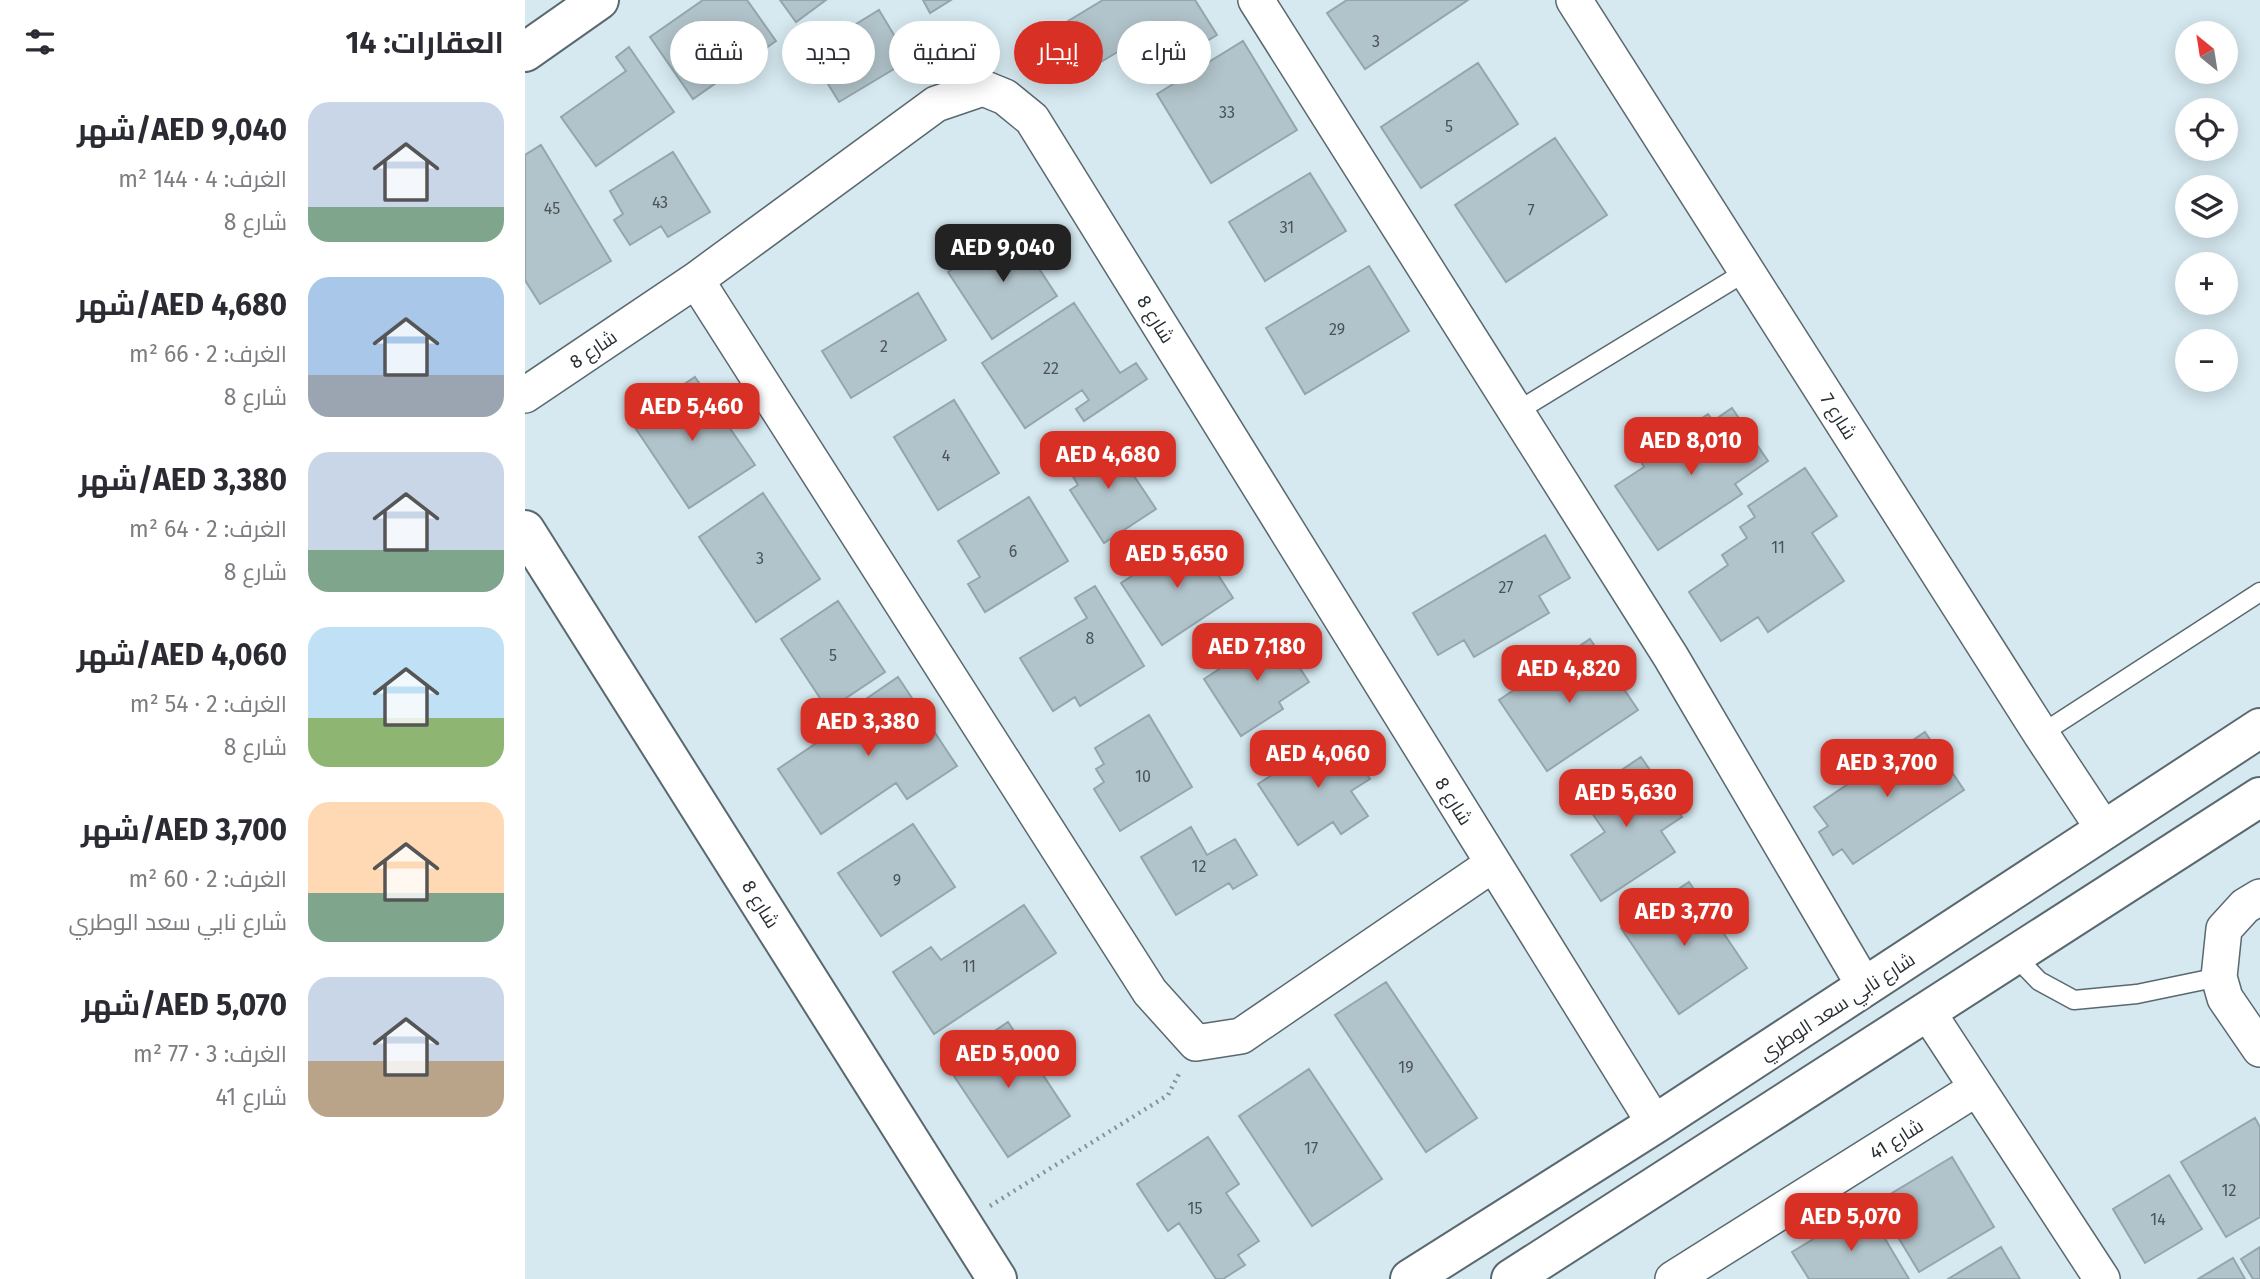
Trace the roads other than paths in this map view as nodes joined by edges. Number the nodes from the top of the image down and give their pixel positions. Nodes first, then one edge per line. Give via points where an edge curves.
1 (599, 0) edge
2 (1256, 0) edge
3 (1574, 0) edge
4 (525, 52) edge
5 (1747, 271) junction
6 (696, 280) junction
7 (525, 395) edge
8 (1516, 412) junction
9 (527, 539) edge
10 (2260, 593) edge
11 (2260, 728) edge
12 (2041, 734) junction
13 (2260, 797) edge
14 (2105, 831) junction
15 (1493, 864) junction
16 (2260, 897) edge
17 (2014, 955) junction
18 (2219, 977) junction
19 (1865, 987) junction
20 (1927, 1010) junction
21 (2260, 1049) edge
22 (1977, 1088) junction
23 (1655, 1124) junction
24 (997, 1279) edge
25 (1410, 1279) edge
26 (1511, 1279) edge
27 (1673, 1279) edge
28 (2102, 1279) edge

1 - 4 street
2 - 8 street
3 - 5 street, شارع 7
5 - 8 lane
5 - 12 street, شارع 7
6 - 7 street, شارع 8
6 - 15 street via 1150,992 1196,1043 1241,1036
6 - 15 street, شارع 8 via 936,104 983,88 1005,97 1033,119
8 - 19 street via 1671,657
9 - 24 street, شارع 8
10 - 12 lane
11 - 14 street, شارع نابي سعد الوطري
12 - 14 street, شارع 7
13 - 17 street
14 - 19 street, شارع نابي سعد الوطري
15 - 23 street, شارع 8
16 - 18 street via 2224,929
17 - 18 lane via 2039,981 2074,1000
17 - 20 street
18 - 21 street via 2225,998
19 - 23 street, شارع نابي سعد الوطري
20 - 22 street
20 - 26 street
22 - 27 street, شارع 41
22 - 28 street
23 - 25 street, شارع نابي سعد الوطري

